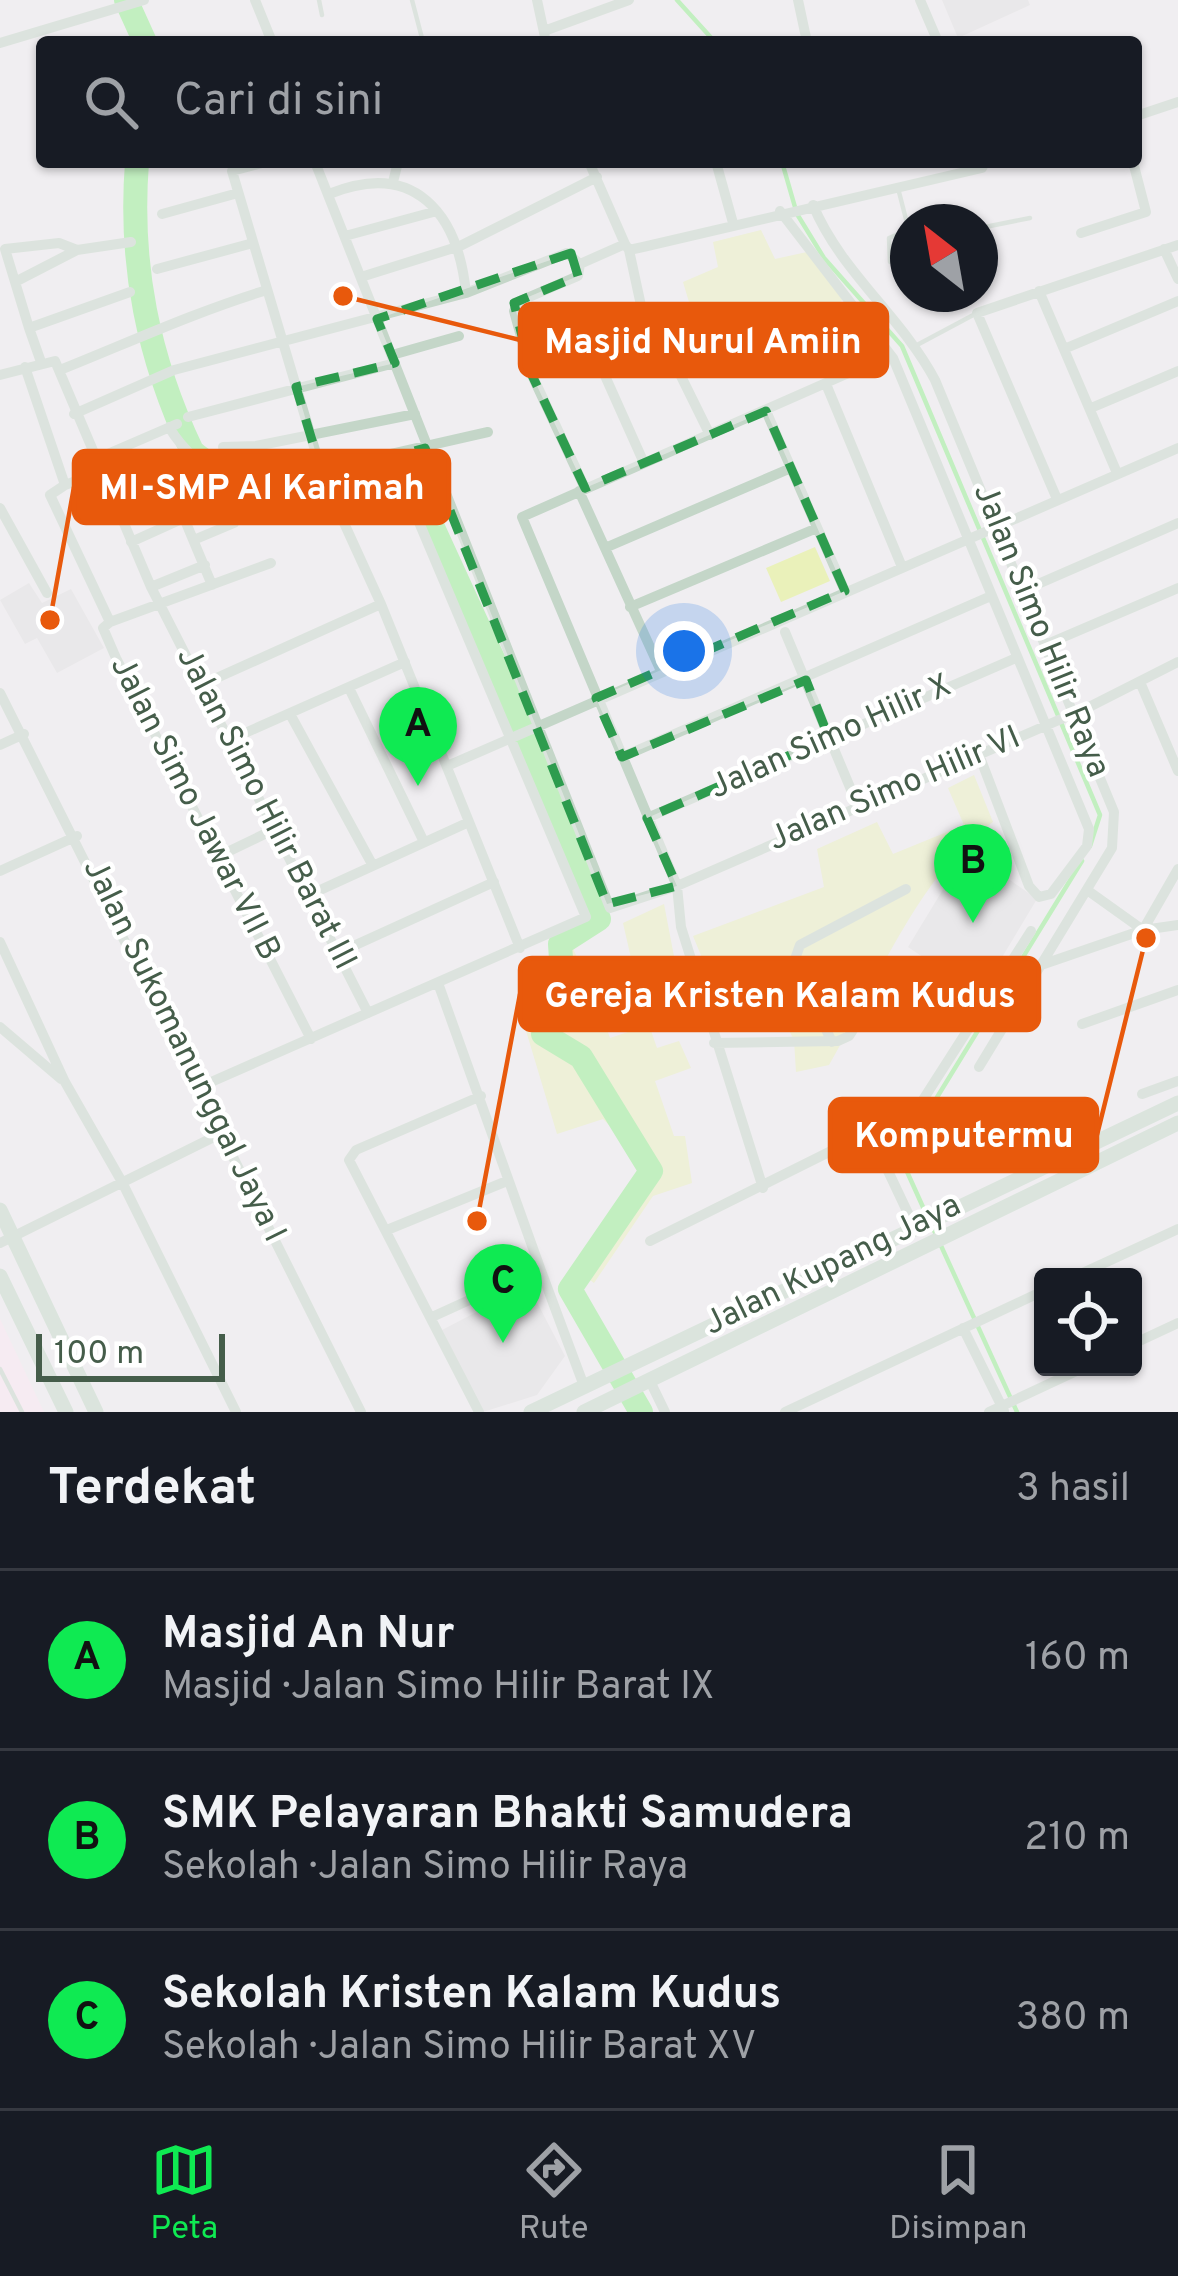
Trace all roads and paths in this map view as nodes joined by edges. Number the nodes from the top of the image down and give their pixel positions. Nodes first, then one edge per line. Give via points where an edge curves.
1 (255, 0) edge
2 (319, 0) edge
3 (412, 0) edge
4 (537, 0) edge
5 (628, 0) edge
6 (798, 0) edge
7 (920, 0) edge
8 (135, 3) edge
9 (322, 15) dead end
10 (270, 36) edge
11 (421, 36) edge
12 (545, 36) edge
13 (547, 36) edge
14 (806, 36) edge
15 (935, 36) edge
16 (0, 43) edge
17 (1178, 102) edge
18 (1142, 114) edge
19 (241, 168) edge
20 (318, 168) edge
21 (396, 168) edge
22 (592, 168) edge
23 (718, 168) edge
24 (982, 168) edge
25 (1134, 168) edge
26 (597, 177) junction
27 (393, 182) junction
28 (898, 188) junction
29 (238, 193) junction
30 (329, 194) junction
31 (902, 204) edge
32 (809, 206) junction
33 (783, 210) junction
34 (437, 211) junction
35 (162, 214) dead end
36 (1030, 218) dead end
37 (733, 223) junction
38 (998, 224) edge
39 (1082, 233) dead end
40 (345, 236) junction
41 (890, 237) edge
42 (130, 242) dead end
43 (254, 244) junction
44 (1178, 245) edge
45 (460, 246) junction
46 (627, 247) junction
47 (1164, 249) junction
48 (77, 250) junction
49 (890, 262) dead end
50 (580, 265) junction
51 (157, 269) dead end
52 (362, 277) junction
53 (1178, 279) edge
54 (15, 282) junction
55 (267, 290) junction
56 (1039, 291) junction
57 (130, 292) dead end
58 (466, 293) junction
59 (1178, 301) edge
60 (642, 310) dead end
61 (576, 311) dead end
62 (977, 313) junction
63 (377, 319) junction
64 (29, 328) junction
65 (459, 336) dead end
66 (283, 340) junction
67 (916, 345) junction
68 (1064, 349) junction
69 (394, 359) junction
70 (41, 362) junction
71 (676, 366) dead end
72 (25, 367) junction
73 (60, 370) junction
74 (853, 371) dead end
75 (1178, 371) edge
76 (0, 376) edge
77 (826, 384) junction
78 (296, 387) junction
79 (1090, 408) junction
80 (766, 411) junction
81 (74, 414) junction
82 (415, 414) junction
83 (178, 422) junction
84 (488, 432) dead end
85 (309, 433) junction
86 (710, 435) junction
87 (223, 447) dead end
88 (425, 448) junction
89 (1178, 448) edge
90 (95, 459) junction
91 (644, 463) junction
92 (791, 468) junction
93 (101, 472) junction
94 (175, 473) dead end
95 (1118, 473) junction
96 (323, 477) junction
97 (65, 485) junction
98 (582, 489) junction
99 (1057, 499) junction
100 (114, 502) junction
101 (335, 503) junction
102 (0, 508) edge
103 (418, 520) dead end
104 (1178, 523) edge
105 (234, 524) dead end
106 (817, 528) junction
107 (983, 531) junction
108 (196, 539) junction
109 (131, 542) junction
110 (605, 548) junction
111 (271, 563) dead end
112 (205, 565) junction
113 (902, 567) junction
114 (212, 585) junction
115 (152, 587) junction
116 (1178, 588) edge
117 (845, 591) junction
118 (1022, 591) junction
119 (47, 593) dead end
120 (992, 596) junction
121 (161, 604) junction
122 (381, 604) junction
123 (631, 607) junction
124 (110, 622) junction
125 (785, 632) dead end
126 (1045, 645) junction
127 (1016, 658) junction
128 (405, 662) junction
129 (1178, 662) edge
130 (660, 668) junction
131 (806, 680) junction
132 (1140, 682) junction
133 (202, 685) junction
134 (349, 688) junction
135 (0, 693) edge
136 (596, 698) junction
137 (290, 714) junction
138 (1070, 714) junction
139 (1049, 723) junction
140 (532, 728) junction
141 (24, 734) junction
142 (514, 737) junction
143 (830, 737) junction
144 (227, 741) junction
145 (0, 745) edge
146 (977, 752) junction
147 (622, 757) junction
148 (447, 766) junction
149 (1178, 771) edge
150 (856, 804) junction
151 (647, 818) junction
152 (469, 822) junction
153 (273, 830) junction
154 (77, 836) junction
155 (424, 842) junction
156 (217, 857) junction
157 (372, 864) junction
158 (1178, 869) edge
159 (0, 871) edge
160 (494, 882) junction
161 (677, 886) junction
162 (907, 889) dead end
163 (1088, 890) junction
164 (307, 896) junction
165 (1178, 925) edge
166 (1143, 930) junction
167 (1031, 931) dead end
168 (0, 941) edge
169 (520, 948) junction
170 (338, 953) junction
171 (1041, 965) junction
172 (438, 983) junction
173 (884, 984) dead end
174 (1178, 990) edge
175 (368, 1013) junction
176 (1082, 1024) dead end
177 (0, 1027) edge
178 (311, 1039) junction
179 (832, 1042) junction
180 (714, 1043) junction
181 (979, 1067) dead end
182 (1178, 1081) edge
183 (65, 1082) junction
184 (202, 1086) junction
185 (1142, 1094) dead end
186 (482, 1096) junction
187 (1178, 1103) edge
188 (1178, 1123) edge
189 (222, 1133) junction
190 (1064, 1154) junction
191 (887, 1156) junction
192 (1074, 1172) junction
193 (508, 1181) junction
194 (122, 1182) junction
195 (763, 1188) junction
196 (0, 1210) edge
197 (919, 1226) junction
198 (1178, 1229) edge
199 (387, 1230) junction
200 (6, 1240) edge
201 (650, 1241) dead end
202 (540, 1268) junction
203 (1094, 1268) edge
204 (0, 1276) edge
205 (1034, 1296) edge
206 (432, 1317) junction
207 (1178, 1323) edge
208 (967, 1326) junction
209 (687, 1337) junction
210 (1142, 1340) edge
211 (697, 1356) junction
212 (0, 1369) edge
213 (1066, 1376) edge
214 (640, 1384) junction
215 (584, 1386) junction
216 (1004, 1407) edge
217 (22, 1412) edge
218 (66, 1412) edge
219 (96, 1412) edge
220 (236, 1412) edge
221 (361, 1412) edge
222 (479, 1412) edge
223 (531, 1412) edge
224 (584, 1412) edge
225 (665, 1412) edge
226 (785, 1412) edge
227 (989, 1412) edge

1 - 10 street
2 - 9 lane
3 - 11 lane
4 - 12 street
5 - 13 street
6 - 14 street
7 - 15 street
8 - 16 street
17 - 18 street
19 - 29 street via 233,170
20 - 30 street
21 - 27 street
22 - 26 street
23 - 37 street
24 - 28 street
25 - 39 street via 1146,212
26 - 45 street
26 - 46 street
27 - 30 street
27 - 34 street
28 - 31 lane
28 - 32 street
29 - 35 street
29 - 43 street
30 - 40 street
32 - 33 street
32 - 67 street, Jalan Simo Hilir Raya via 828,241
33 - 37 street
33 - 107 street, Jalan Simo Hilir Raya via 893,358
34 - 40 street
34 - 45 street
36 - 38 lane
37 - 46 street
40 - 52 street
41 - 49 lane
42 - 48 street
43 - 51 street
43 - 55 street
44 - 47 street
45 - 52 street
45 - 58 street
46 - 50 street
46 - 60 street
47 - 53 street
47 - 56 street
48 - 54 street
48 - 54 street via 52,243 5,249
50 - 58 street via 567,253
50 - 98 street via 578,276 514,311 531,373
52 - 63 street
54 - 64 street
55 - 66 street
55 - 73 street via 173,319
56 - 62 street
56 - 68 street
57 - 64 street
58 - 63 street
59 - 68 street
61 - 91 street
62 - 67 lane
62 - 99 street
63 - 66 street
63 - 69 street
64 - 70 street
65 - 69 street
66 - 78 street
66 - 81 street via 174,370
67 - 107 street, Jalan Simo Hilir Raya
68 - 79 street
69 - 78 street
69 - 82 street
70 - 72 street
70 - 73 street via 53,360
71 - 86 street
72 - 76 street
72 - 97 street
73 - 81 street
74 - 77 street
75 - 79 street
77 - 80 street
77 - 113 street
78 - 83 street
78 - 85 street
79 - 95 street
80 - 86 street
80 - 92 street
81 - 90 street
82 - 85 street
82 - 88 street
83 - 90 street
83 - 101 street via 190,460 252,490
84 - 88 street
85 - 87 street
85 - 96 street
86 - 91 street
88 - 96 street
88 - 140 street
89 - 95 street
90 - 93 street
91 - 98 street
92 - 106 street
92 - 110 street
93 - 97 street
93 - 100 street
94 - 100 street
95 - 99 street
96 - 101 street
97 - 124 street via 50,494
98 - 110 street
98 - 136 street via 522,517
99 - 107 street
100 - 109 street
101 - 122 street
102 - 119 street
103 - 142 street
104 - 118 street
105 - 108 street
106 - 117 street
106 - 123 street
107 - 113 street
107 - 118 street, Jalan Simo Hilir Raya
107 - 120 street, Jalan Simo Hilir Raya
108 - 109 street via 184,518
108 - 112 street
109 - 115 street
110 - 123 street
111 - 114 street, Jalan Simo Jawar VII B
112 - 114 street
112 - 115 street
113 - 117 street
114 - 121 street, Jalan Simo Jawar VII B
115 - 121 street
116 - 126 street
117 - 130 street
118 - 126 street, Jalan Simo Hilir Raya
120 - 127 street, Jalan Simo Hilir Raya
120 - 131 street
121 - 124 street, Jalan Simo Jawar VII B
121 - 133 street, Jalan Simo Hilir Barat III
122 - 128 street
122 - 133 street
123 - 130 street
124 - 156 street, Jalan Simo Jawar VII B via 103,630
125 - 131 street
126 - 138 street, Jalan Simo Hilir Raya
127 - 139 street, Jalan Simo Hilir Raya
127 - 143 street, Jalan Simo Hilir X
128 - 134 street
128 - 148 street
129 - 132 street, Jalan Simo Hilir VI
130 - 136 street
131 - 143 street
131 - 147 street
132 - 138 street, Jalan Simo Hilir VI
132 - 149 street
133 - 144 street, Jalan Simo Hilir Barat III
134 - 137 street
134 - 155 street
135 - 141 street, Jalan Sukomanunggal Jaya I
136 - 140 street
136 - 147 street
137 - 144 street
137 - 157 street
138 - 139 street, Jalan Simo Hilir VI
138 - 163 street, Jalan Simo Hilir Raya via 1114,812 1116,832
139 - 146 street, Jalan Simo Hilir VI
139 - 146 street, Jalan Simo Hilir Raya via 1090,839 1045,897 1029,886
140 - 142 street
140 - 161 street, Jalan Simo Hilir VI via 610,908
141 - 145 street
141 - 154 street, Jalan Sukomanunggal Jaya I
142 - 148 street
142 - 169 street via 585,906 583,921
143 - 150 street
143 - 151 street, Jalan Simo Hilir X
144 - 153 street, Jalan Simo Hilir Barat III
146 - 150 street, Jalan Simo Hilir VI
147 - 151 street
148 - 152 street
150 - 161 street, Jalan Simo Hilir VI
151 - 161 street
152 - 155 street
152 - 160 street
153 - 156 street
153 - 164 street, Jalan Simo Hilir Barat III
154 - 159 street
154 - 184 street, Jalan Sukomanunggal Jaya I
155 - 157 street
156 - 178 street, Jalan Simo Jawar VII B
157 - 164 street
158 - 166 street
160 - 169 street
160 - 170 street
161 - 180 street
162 - 179 street via 795,953
163 - 166 street
163 - 171 street, Jalan Simo Hilir Raya
164 - 170 street, Jalan Simo Hilir Barat III
165 - 166 street
166 - 171 street
167 - 191 street
168 - 183 street
169 - 172 street
170 - 175 street, Jalan Simo Hilir Barat III
171 - 181 street, Jalan Simo Hilir Raya
172 - 175 street
172 - 186 street
173 - 179 street via 849,1036
174 - 176 street
175 - 178 street
177 - 183 street
178 - 184 street
179 - 180 street
180 - 195 street
182 - 185 street
183 - 194 street
184 - 189 street, Jalan Sukomanunggal Jaya I
186 - 193 street
186 - 199 street via 351,1154
187 - 190 main road, Jalan Kupang Jaya
188 - 192 main road, Jalan Kupang Jaya
189 - 194 street
189 - 221 street, Jalan Sukomanunggal Jaya I
190 - 192 main road
190 - 197 main road, Jalan Kupang Jaya
191 - 195 street via 840,1149
191 - 197 street
192 - 211 main road, Jalan Kupang Jaya
193 - 199 street
193 - 202 street
194 - 200 street
194 - 220 street
195 - 201 street
196 - 200 main road
197 - 209 main road, Jalan Kupang Jaya
198 - 203 street
199 - 206 street
200 - 219 main road
202 - 206 street
202 - 215 street
204 - 218 main road
205 - 208 street
206 - 222 street
207 - 210 street
208 - 216 street
208 - 226 street
209 - 211 main road
209 - 215 main road, Jalan Kupang Jaya
211 - 214 main road, Jalan Kupang Jaya
212 - 217 lane
213 - 216 street
214 - 224 main road, Jalan Kupang Jaya
214 - 225 street
215 - 223 main road, Jalan Kupang Jaya
216 - 227 street

